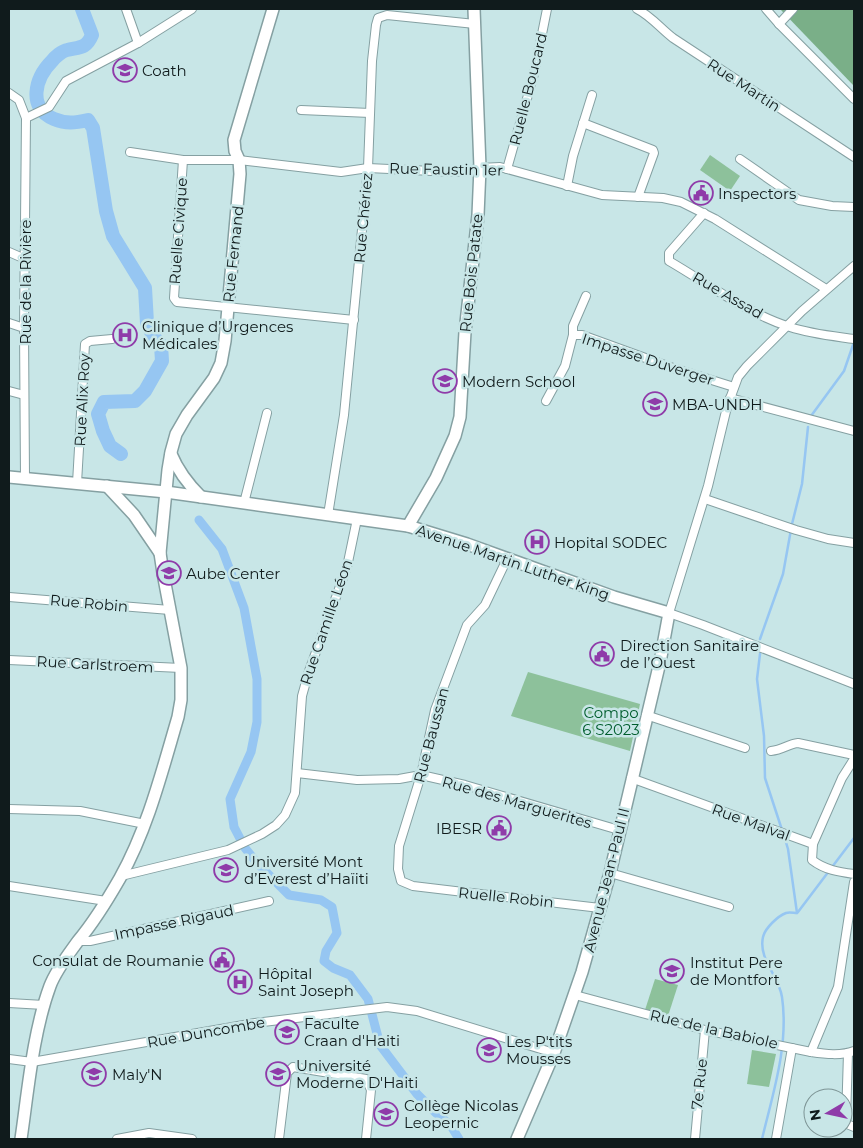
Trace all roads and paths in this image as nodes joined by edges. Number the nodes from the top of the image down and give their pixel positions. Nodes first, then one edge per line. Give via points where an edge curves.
1 (126, 9) edge
2 (192, 9) edge
3 (273, 9) edge
4 (474, 9) edge
5 (547, 9) edge
6 (637, 9) edge
7 (766, 9) edge
8 (793, 9) edge
9 (474, 24) junction
10 (779, 24) junction
11 (138, 43) junction
12 (9, 93) edge
13 (592, 95) dead end
14 (854, 99) edge
15 (301, 110) dead end
16 (370, 113) junction
17 (26, 118) junction
18 (583, 123) junction
19 (130, 152) dead end
20 (854, 157) edge
21 (740, 159) dead end
22 (183, 160) junction
23 (239, 160) junction
24 (368, 168) junction
25 (480, 168) junction
26 (507, 169) junction
27 (567, 186) junction
28 (638, 197) junction
29 (854, 207) edge
30 (704, 213) junction
31 (9, 252) edge
32 (25, 258) junction
33 (854, 266) edge
34 (826, 289) junction
35 (586, 296) dead end
36 (228, 308) junction
37 (354, 320) junction
38 (9, 323) edge
39 (788, 327) junction
40 (24, 328) junction
41 (573, 335) junction
42 (112, 339) dead end
43 (854, 339) edge
44 (734, 387) junction
45 (9, 391) edge
46 (24, 395) junction
47 (730, 398) junction
48 (546, 401) dead end
49 (267, 413) dead end
50 (854, 431) edge
51 (171, 452) junction
52 (9, 477) edge
53 (25, 479) junction
54 (77, 483) junction
55 (107, 486) junction
56 (166, 492) junction
57 (200, 496) junction
58 (704, 499) junction
59 (244, 503) junction
60 (328, 515) junction
61 (357, 519) junction
62 (408, 526) junction
63 (854, 543) edge
64 (160, 553) junction
65 (506, 559) junction
66 (9, 597) edge
67 (170, 610) junction
68 (669, 613) junction
69 (9, 660) edge
70 (181, 668) junction
71 (854, 684) edge
72 (646, 714) junction
73 (745, 748) dead end
74 (771, 751) dead end
75 (854, 756) edge
76 (854, 760) edge
77 (297, 772) junction
78 (421, 775) junction
79 (631, 778) junction
80 (9, 809) edge
81 (146, 824) junction
82 (619, 830) junction
83 (813, 844) junction
84 (610, 873) junction
85 (854, 874) edge
86 (121, 876) junction
87 (854, 882) edge
88 (9, 886) edge
89 (413, 886) joint
90 (106, 901) junction
91 (269, 901) dead end
92 (729, 907) dead end
93 (600, 908) junction
94 (79, 941) junction
95 (576, 995) junction
96 (9, 1003) edge
97 (44, 1006) junction
98 (705, 1030) junction
99 (789, 1047) junction
100 (811, 1052) junction
101 (851, 1052) edge
102 (554, 1053) junction
103 (9, 1059) edge
104 (32, 1062) junction
105 (854, 1127) edge
106 (128, 1138) edge
107 (21, 1139) edge
108 (117, 1139) edge
109 (192, 1139) edge
110 (279, 1139) edge
111 (366, 1139) edge
112 (517, 1139) edge
113 (695, 1139) edge
114 (776, 1139) edge

1 - 11 street
2 - 11 street
3 - 23 street, Rue Fernand via 234,140
4 - 9 street, Rue Bois Patate
5 - 26 street, Ruelle Boucard via 534,74
6 - 20 street, Rue Martin via 673,38
7 - 10 street
8 - 10 street
9 - 16 street, Rue Chériez via 387,15 378,18
9 - 25 street, Rue Bois Patate
10 - 14 street
11 - 17 street via 66,81 49,107
12 - 17 street, Rue de la Rivière via 19,100
13 - 18 street
15 - 16 street
16 - 24 street, Rue Chériez
17 - 32 street, Rue de la Rivière
18 - 27 street
18 - 28 street via 653,150
19 - 22 street, Rue Faustin 1er
21 - 29 street via 799,200
22 - 23 street, Rue Faustin 1er
22 - 36 street, Ruelle Civique via 174,298 177,302
23 - 24 street, Rue Faustin 1er via 341,172
23 - 36 street, Rue Fernand
24 - 25 street, Rue Faustin 1er via 454,172
24 - 37 street, Rue Chériez
25 - 26 street, Rue Faustin 1er
25 - 62 street, Rue Bois Patate via 460,417 439,470
26 - 27 street, Rue Faustin 1er
27 - 28 street, Rue Faustin 1er via 611,197
28 - 30 street, Rue Faustin 1er via 681,202
30 - 34 street, Rue Faustin 1er
30 - 39 street, Rue Assad via 669,253 669,260 759,314
31 - 32 street
32 - 40 street, Rue de la Rivière
33 - 34 street
34 - 39 street
35 - 41 street, Impasse Duverger via 573,326
36 - 37 street, Ruelle Civique
36 - 51 street, Rue Fernand via 221,363 176,434
37 - 60 street, Rue Chériez via 344,415
38 - 40 street
39 - 43 street, Rue Assad
39 - 44 street via 747,366
40 - 46 street, Rue de la Rivière
41 - 44 street, Impasse Duverger
41 - 48 street via 565,366
42 - 54 street, Rue Alix Roy via 85,344
44 - 47 street
45 - 46 street
46 - 53 street, Rue de la Rivière
47 - 50 street
47 - 58 street
49 - 59 street
51 - 56 street, Rue Fernand
51 - 57 street via 178,470
52 - 53 street, Avenue Martin Luther King
53 - 54 street, Avenue Martin Luther King
54 - 55 street, Avenue Martin Luther King
55 - 56 street, Avenue Martin Luther King
55 - 64 street via 134,515
56 - 57 street, Avenue Martin Luther King
56 - 64 street, Rue Fernand
57 - 59 street, Avenue Martin Luther King
58 - 63 street via 792,529
58 - 68 street
59 - 60 street, Avenue Martin Luther King
60 - 61 street, Avenue Martin Luther King
61 - 62 street, Avenue Martin Luther King
61 - 77 street, Rue Camille Léon via 347,567 302,696
62 - 65 street, Avenue Martin Luther King
64 - 67 street
65 - 68 street, Avenue Martin Luther King
65 - 78 street, Rue Baussan via 485,605 467,625 435,710
66 - 67 street, Rue Robin
67 - 70 street
68 - 71 street, Avenue Martin Luther King
68 - 72 street, Avenue Jean-Paul II
69 - 70 street, Rue Carlstroem
70 - 81 street via 182,700
72 - 73 street
72 - 79 street, Avenue Jean-Paul II
74 - 75 street via 798,743
76 - 83 street via 842,778
77 - 78 street, Rue des Marguerites via 357,780
77 - 86 street, Rue Camille Léon via 295,793 285,815 262,834 228,850
78 - 82 street, Rue des Marguerites
78 - 89 street, Rue Baussan via 398,846 401,881
79 - 82 street, Avenue Jean-Paul II
79 - 83 street, Rue Malval
80 - 81 street via 80,811
81 - 86 street
82 - 84 street, Avenue Jean-Paul II
83 - 85 street via 812,860 820,867
84 - 92 street
84 - 93 street, Avenue Jean-Paul II
86 - 90 street
87 - 100 street via 838,987
88 - 90 street
89 - 93 street, Ruelle Robin
90 - 94 street
91 - 94 street, Impasse Rigaud
93 - 95 street, Avenue Jean-Paul II
94 - 97 street via 51,984
95 - 98 street, Rue de la Babiole
95 - 102 street, Avenue Jean-Paul II
96 - 97 street
97 - 104 street
98 - 99 street, Rue de la Babiole
98 - 113 street, 7e Rue
99 - 100 street, Rue de la Babiole
99 - 114 street
100 - 101 street, Rue de la Babiole
101 - 105 street via 846,1120
102 - 104 street, Rue Duncombe via 417,1011 387,1007 255,1023
102 - 112 street, Avenue Jean-Paul II
103 - 104 street, Rue Duncombe
104 - 107 street
106 - 108 street
106 - 109 street via 149,1133
110 - 111 street via 287,1073 292,1067 366,1079 371,1090

